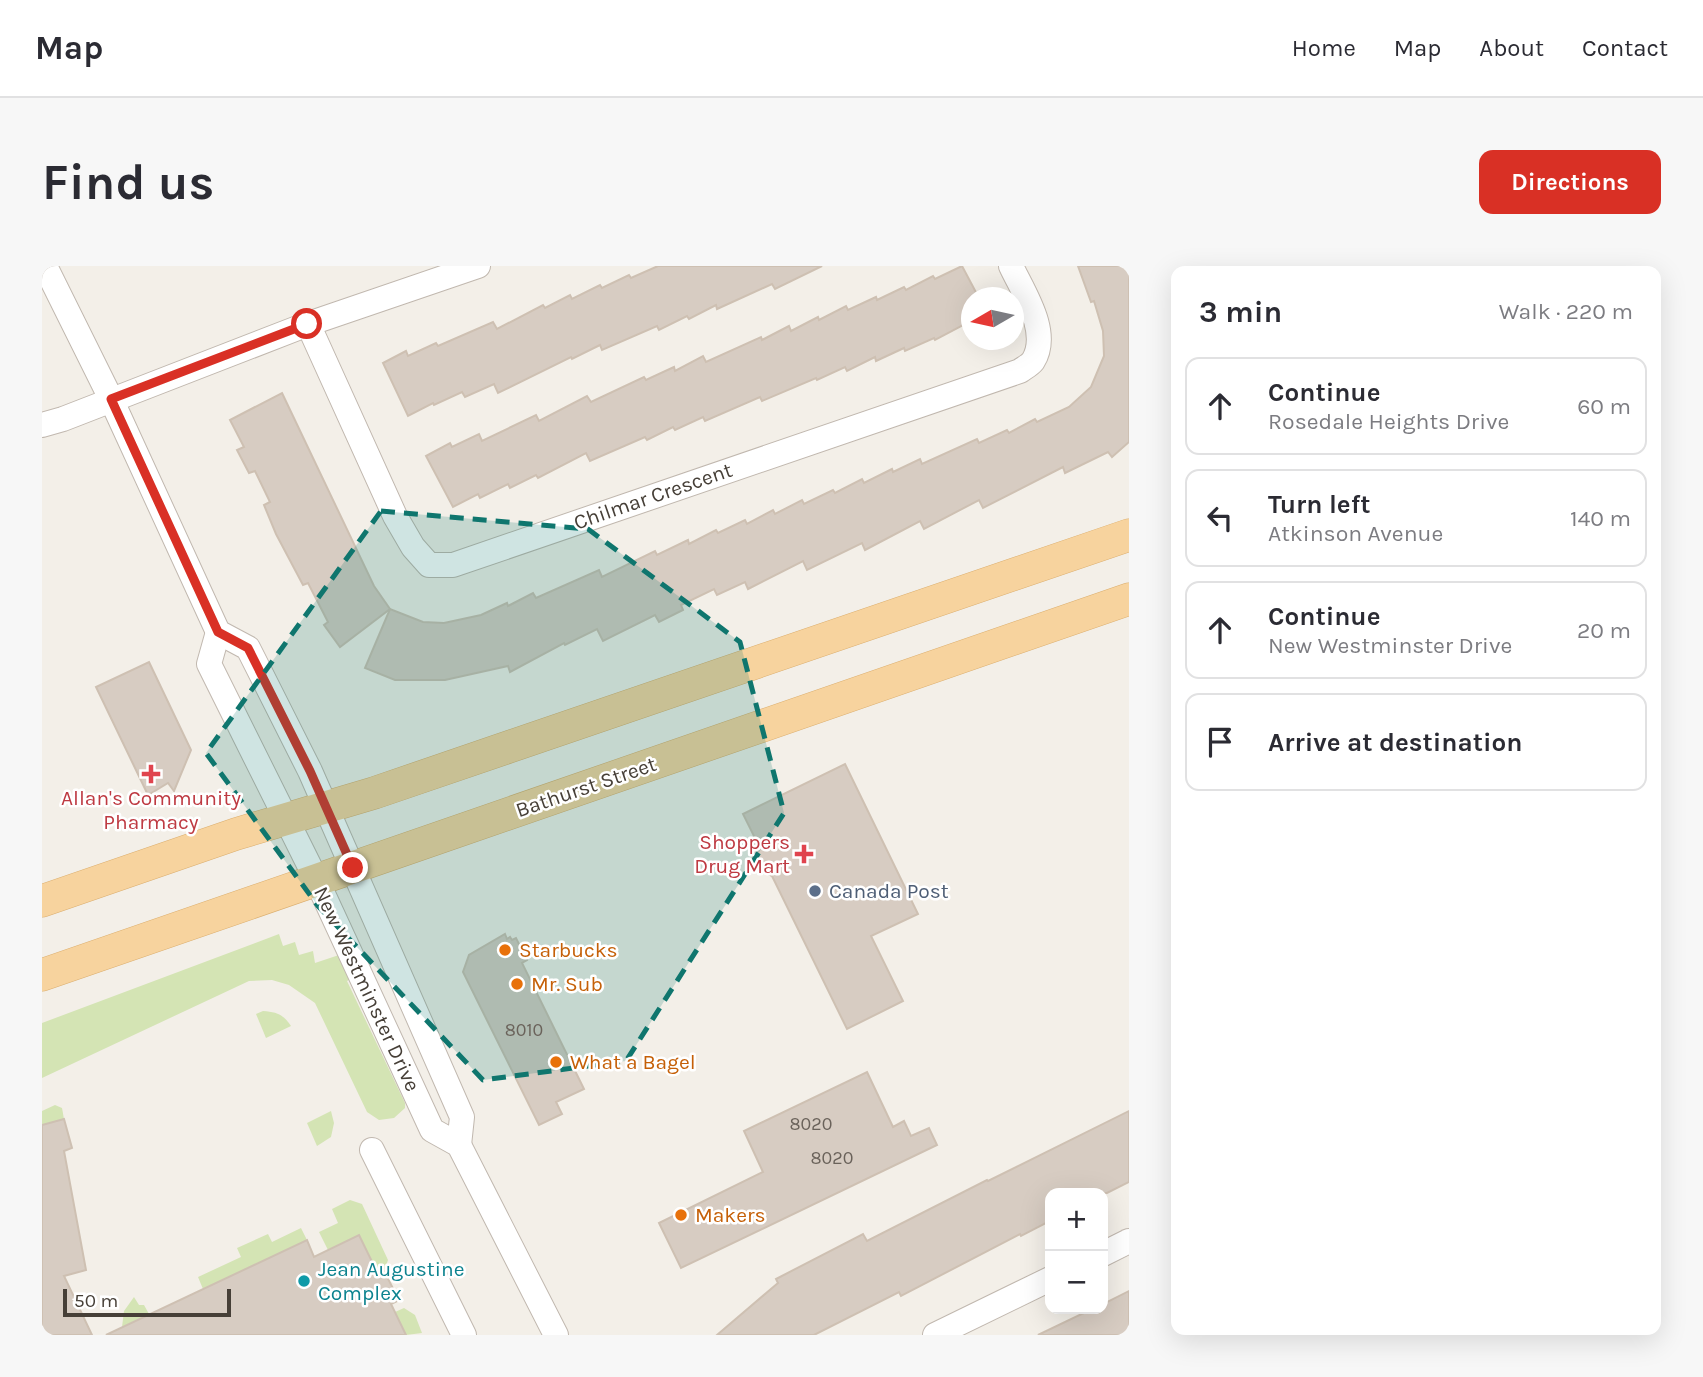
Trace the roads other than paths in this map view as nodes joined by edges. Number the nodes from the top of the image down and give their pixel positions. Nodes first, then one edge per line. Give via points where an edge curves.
1 (45, 266) edge
2 (478, 266) edge
3 (1011, 266) edge
4 (307, 324) junction
5 (111, 399) junction
6 (42, 425) edge
7 (1129, 535) edge
8 (1129, 599) edge
9 (218, 632) junction
10 (326, 808) junction
11 (288, 820) junction
12 (353, 868) junction
13 (317, 881) junction
14 (42, 901) edge
15 (42, 975) edge
16 (459, 1145) junction
17 (372, 1150) dead end
18 (1129, 1241) edge
19 (1108, 1252) edge
20 (1045, 1281) edge
21 (464, 1335) edge
22 (556, 1335) edge
23 (935, 1335) edge

1 - 5 street
2 - 4 street
3 - 4 street, Chilmar Crescent via 1038,328 1032,363 1020,371 453,565 429,565 413,547
4 - 5 street
5 - 6 street
5 - 9 street
7 - 10 main road
8 - 12 main road, Bathurst Street
9 - 10 street, New Westminster Drive via 248,648
9 - 11 street, New Westminster Drive via 209,664
10 - 11 main road
10 - 12 street, New Westminster Drive
11 - 13 street, New Westminster Drive
11 - 14 main road
12 - 13 main road, Bathurst Street
12 - 16 street, New Westminster Drive via 462,1117
13 - 15 main road, Bathurst Street
13 - 16 street, New Westminster Drive via 432,1130
16 - 22 street, New Westminster Drive
17 - 21 street
18 - 19 street
20 - 23 street

